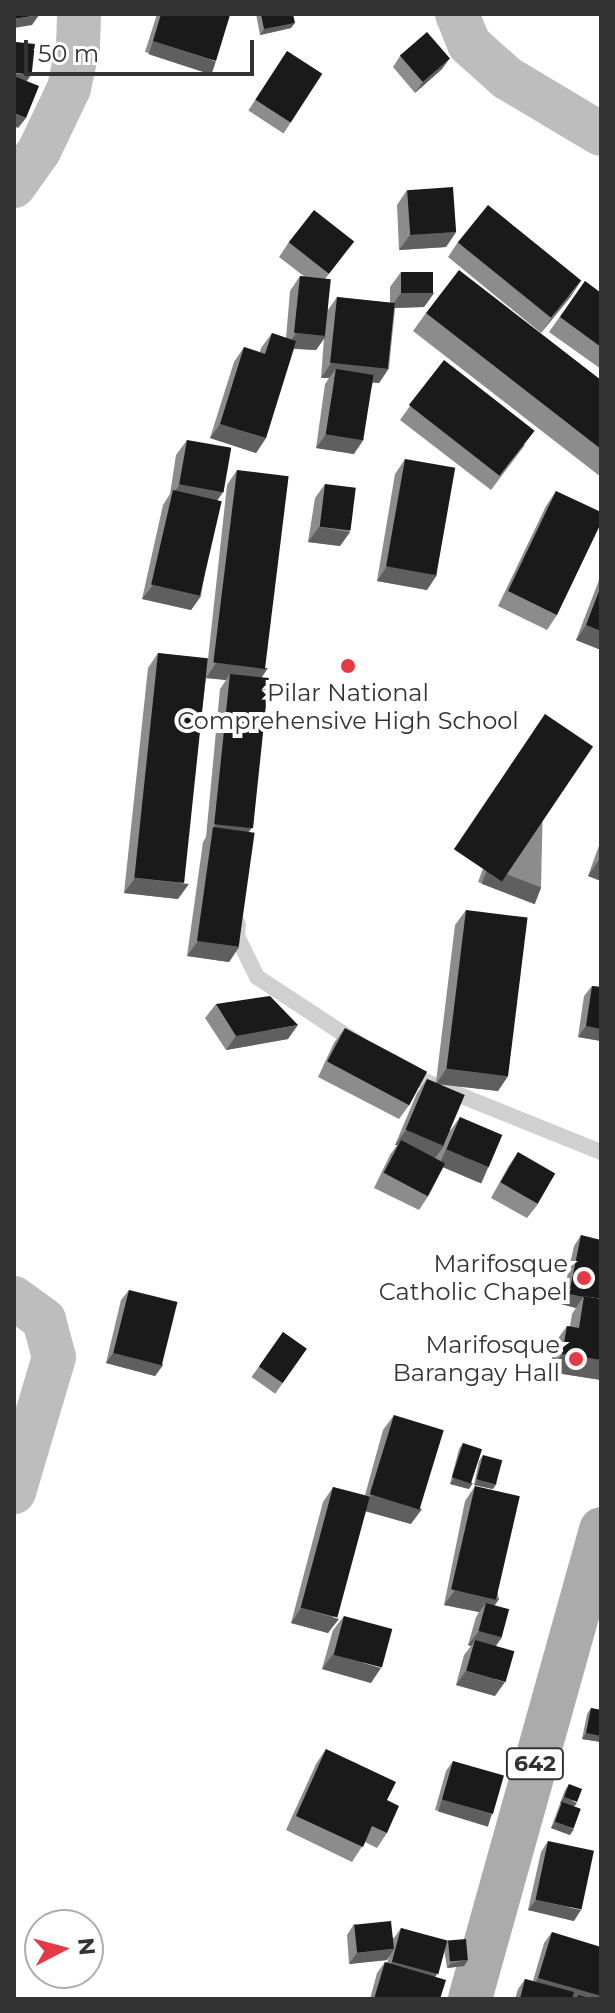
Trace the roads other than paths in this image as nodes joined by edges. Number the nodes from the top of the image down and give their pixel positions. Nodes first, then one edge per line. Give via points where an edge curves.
1 (79, 14) edge
2 (457, 14) edge
3 (601, 134) edge
4 (14, 186) edge
5 (240, 904) edge
6 (601, 1152) edge
7 (14, 1298) edge
8 (14, 1492) edge
9 (601, 1529) edge
10 (470, 1999) edge

1 - 4 main road via 69,88 39,151
2 - 3 main road via 469,44 507,78
5 - 6 lane via 237,936 257,977 413,1079
7 - 8 main road via 44,1320 54,1357
9 - 10 main road, 642

